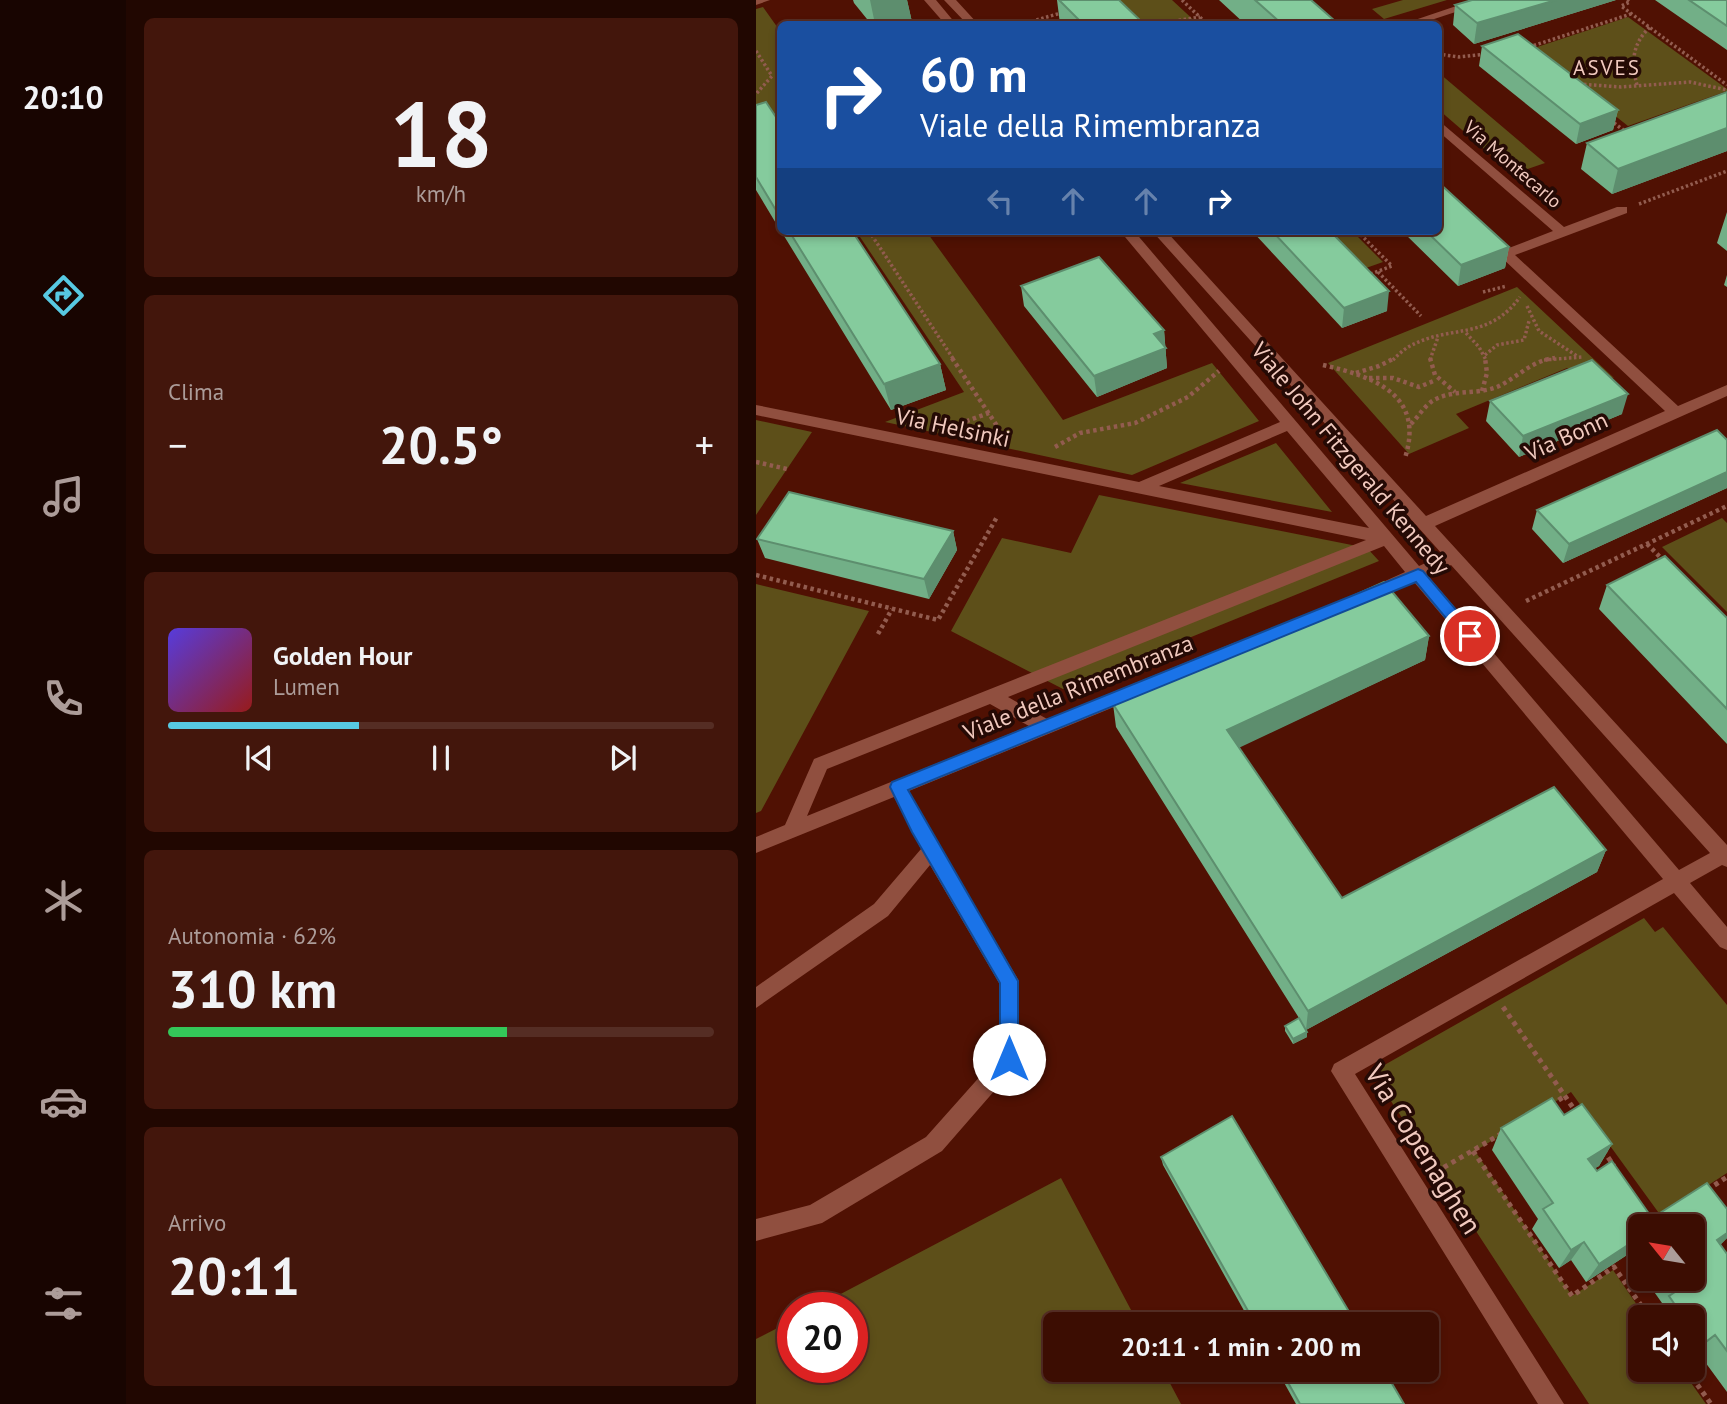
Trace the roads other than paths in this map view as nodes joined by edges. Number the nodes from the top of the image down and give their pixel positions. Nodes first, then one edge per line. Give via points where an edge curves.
1 (764, 0) edge
2 (930, 0) edge
3 (950, 0) edge
4 (1486, 0) edge
5 (756, 2) edge
6 (948, 21) edge
7 (970, 21) edge
8 (1419, 21) edge
9 (1442, 127) edge
10 (1622, 210) road end
11 (1563, 233) junction
12 (1130, 235) edge
13 (1163, 235) edge
14 (1727, 390) edge
15 (756, 410) edge
16 (1675, 412) junction
17 (1290, 424) junction
18 (1140, 488) junction
19 (1424, 524) junction
20 (1387, 538) junction
21 (1454, 557) junction
22 (1418, 575) junction
23 (1354, 601) edge
24 (1264, 638) edge
25 (992, 696) junction
26 (1046, 727) junction
27 (898, 787) junction
28 (792, 830) junction
29 (756, 845) edge
30 (931, 850) junction
31 (1726, 856) edge
32 (1677, 881) junction
33 (1727, 941) edge
34 (756, 999) edge
35 (756, 1230) edge
36 (1552, 1404) edge

1 - 5 street
2 - 6 street
3 - 7 street
4 - 8 street
9 - 11 street, Via Montecarlo
10 - 11 street
11 - 16 street via 1506,254
12 - 17 street, Viale John Fitzgerald Kennedy
13 - 19 street, Viale John Fitzgerald Kennedy
14 - 16 street, Via Bonn
15 - 18 street, Via Helsinki
16 - 19 street, Via Bonn
17 - 18 street
17 - 20 street, Viale John Fitzgerald Kennedy
18 - 20 street, Via Helsinki
19 - 21 street, Viale John Fitzgerald Kennedy
20 - 22 street, Viale John Fitzgerald Kennedy
20 - 25 street
21 - 22 street
21 - 31 street, Viale John Fitzgerald Kennedy
22 - 23 street
22 - 32 street, Viale John Fitzgerald Kennedy
24 - 26 street, Viale della Rimembranza
25 - 26 street
25 - 28 street via 820,764
26 - 27 street, Viale della Rimembranza
27 - 28 street, Viale della Rimembranza
27 - 30 street
28 - 29 street, Viale della Rimembranza
30 - 34 street via 881,910
30 - 35 street via 1009,981 1009,1059 934,1143 814,1215
31 - 32 street
32 - 33 street, Viale John Fitzgerald Kennedy
32 - 36 street, Via Copenaghen via 1341,1071

